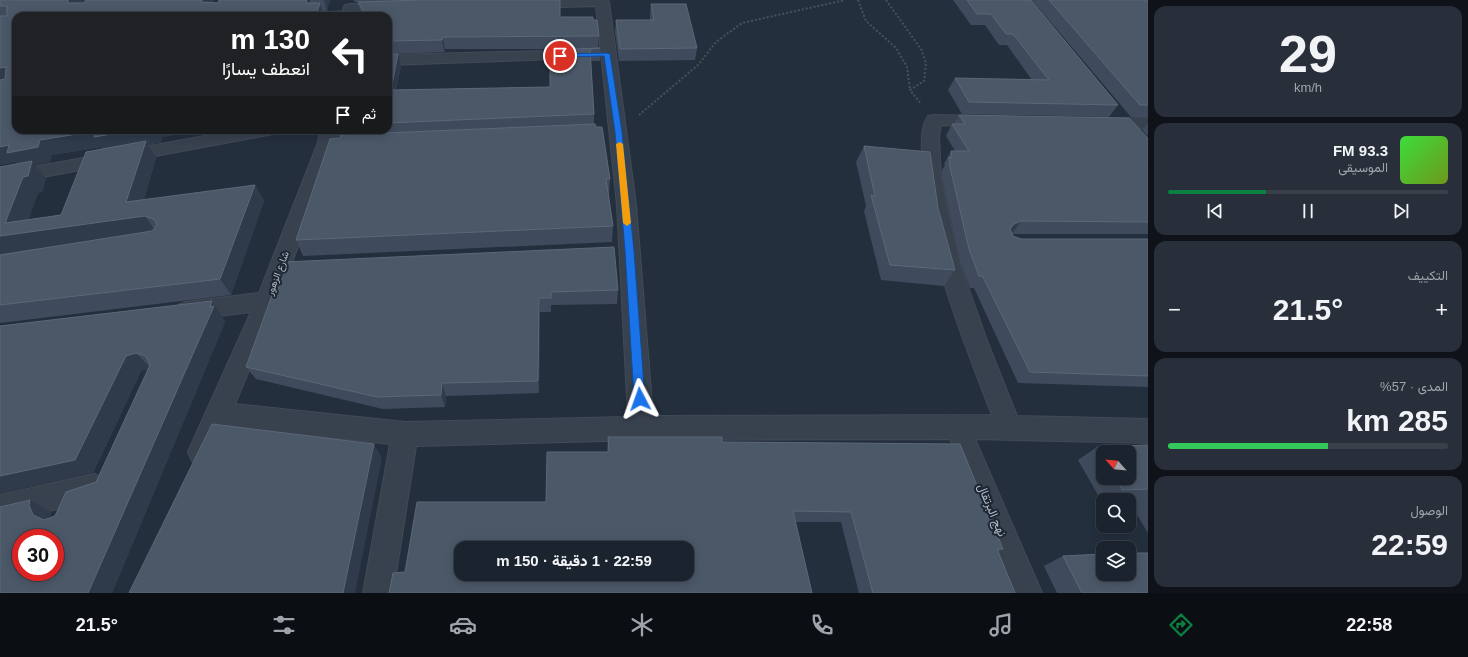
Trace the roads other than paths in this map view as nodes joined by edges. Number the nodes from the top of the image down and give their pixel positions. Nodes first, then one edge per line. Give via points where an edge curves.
1 (515, 4) edge
2 (405, 7) edge
3 (349, 10) edge
4 (339, 12) edge
5 (607, 54) junction
6 (392, 60) edge
7 (1120, 118) junction
8 (1006, 121) edge
9 (1085, 123) edge
10 (1148, 123) edge
11 (246, 134) edge
12 (1139, 139) edge
13 (333, 140) edge
14 (0, 179) edge
15 (304, 265) edge
16 (280, 266) junction
17 (267, 301) junction
18 (165, 313) edge
19 (218, 414) junction
20 (1009, 427) junction
21 (642, 428) junction
22 (958, 428) junction
23 (1148, 431) edge
24 (405, 434) junction
25 (109, 471) edge
26 (192, 471) edge
27 (0, 509) edge
28 (378, 593) edge
29 (1027, 593) edge

1 - 5 street via 602,2
2 - 3 street
3 - 4 street
5 - 6 street
5 - 21 street via 622,251
7 - 9 street
7 - 10 street
7 - 12 street
8 - 20 street via 934,120 930,136 932,179 948,261 974,338
11 - 14 street
13 - 16 street, شارع الزهور
15 - 16 street
16 - 17 street, شارع الزهور
17 - 18 street
17 - 19 street, شارع الزهور
19 - 24 street
19 - 26 street, شارع الزهور
20 - 22 street
20 - 23 street
21 - 22 street
21 - 24 street
22 - 29 street, نهج البرتقال
24 - 28 street
25 - 27 street via 103,485 69,504

